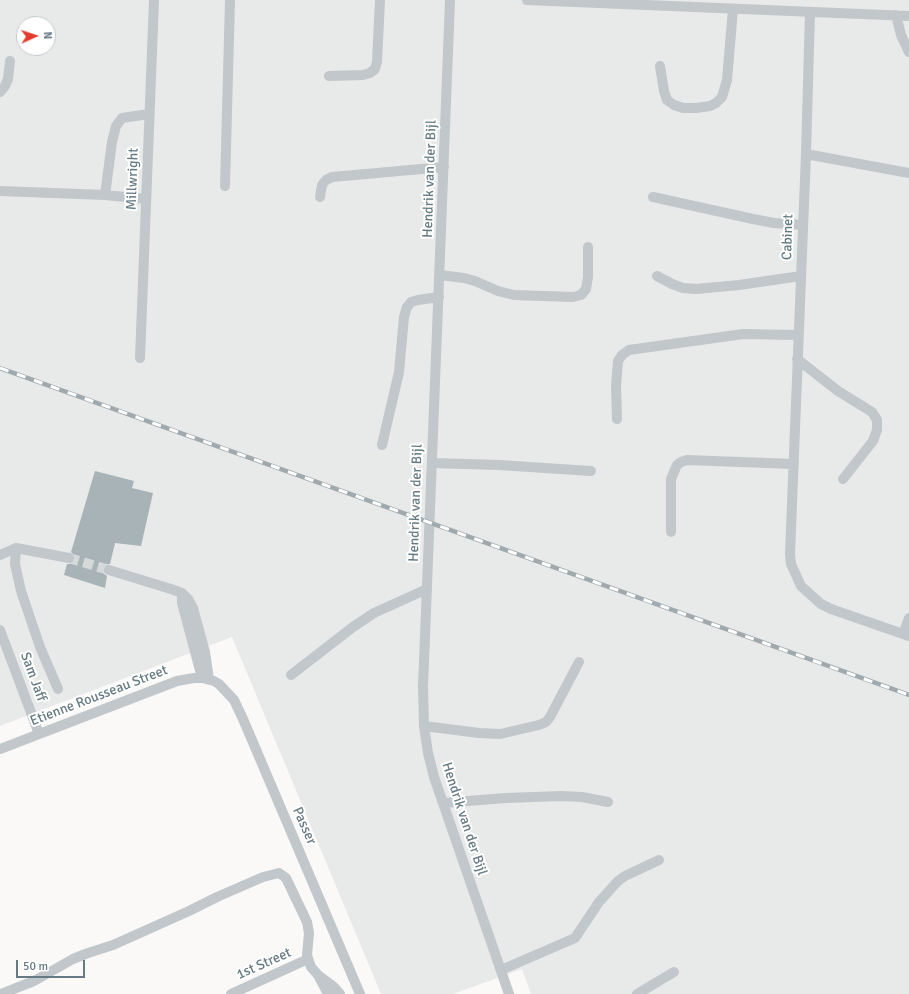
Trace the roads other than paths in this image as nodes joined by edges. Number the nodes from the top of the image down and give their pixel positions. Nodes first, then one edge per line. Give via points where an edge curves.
1 (154, 0) edge
2 (230, 0) edge
3 (380, 0) edge
4 (450, 0) edge
5 (527, 0) edge
6 (733, 9) junction
7 (810, 12) junction
8 (896, 15) junction
9 (909, 16) edge
10 (909, 52) edge
11 (10, 61) dead end
12 (660, 66) dead end
13 (329, 76) dead end
14 (0, 92) edge
15 (149, 114) junction
16 (806, 154) junction
17 (444, 167) junction
18 (909, 173) edge
19 (225, 186) dead end
20 (0, 192) edge
21 (106, 196) junction
22 (320, 197) dead end
23 (653, 197) dead end
24 (146, 199) junction
25 (803, 225) junction
26 (588, 247) dead end
27 (440, 275) junction
28 (657, 276) dead end
29 (801, 276) junction
30 (439, 297) junction
31 (798, 335) junction
32 (140, 358) dead end
33 (797, 360) junction
34 (617, 419) dead end
35 (382, 445) dead end
36 (432, 463) junction
37 (794, 464) junction
38 (591, 471) dead end
39 (843, 479) dead end
40 (671, 532) dead end
41 (16, 548) junction
42 (0, 555) edge
43 (69, 558) tunnel mouth
44 (109, 570) tunnel mouth
45 (427, 589) junction
46 (909, 618) edge
47 (0, 630) edge
48 (906, 635) edge
49 (579, 662) dead end
50 (291, 675) dead end
51 (205, 678) junction
52 (58, 689) dead end
53 (424, 726) junction
54 (39, 734) junction
55 (0, 748) edge
56 (608, 802) dead end
57 (443, 803) junction
58 (659, 860) dead end
59 (308, 959) junction
60 (502, 970) junction
61 (674, 972) dead end
62 (318, 975) junction
63 (1, 994) edge
64 (231, 994) edge
65 (328, 994) edge
66 (340, 994) edge
67 (360, 994) edge
68 (509, 994) edge
69 (637, 994) edge

1 - 15 street, Millwright
2 - 19 street
3 - 13 street via 375,68 363,75
4 - 17 street, Hendrik van der Bijl
5 - 6 street
6 - 7 street
6 - 12 street via 727,80 722,97 716,103 696,108 674,105 667,100 664,92
7 - 8 street
7 - 16 street, Cabinet
8 - 9 street
8 - 10 street
11 - 14 street via 8,79
15 - 21 street via 122,118 116,126
15 - 24 street, Millwright
16 - 18 street
16 - 25 street, Cabinet
17 - 22 street via 332,177 322,185
17 - 27 street, Hendrik van der Bijl
20 - 21 street
21 - 24 street
23 - 25 street via 753,220
24 - 32 street, Millwright
25 - 29 street, Cabinet
26 - 27 street via 586,289 581,295 573,297 514,295 469,279
27 - 30 street, Hendrik van der Bijl
28 - 29 street via 683,288 696,289
29 - 31 street, Cabinet
30 - 35 street via 411,302 407,307 399,372
30 - 36 street, Hendrik van der Bijl
31 - 33 street, Cabinet
31 - 34 street via 743,334 629,350 618,361
33 - 37 street, Cabinet
33 - 39 street via 838,391 872,412 877,420 873,441
36 - 38 street
36 - 45 street, Hendrik van der Bijl
37 - 40 street via 687,460 681,462 673,471 671,479
37 - 48 street, Cabinet via 790,560 801,586 826,607
41 - 42 street
41 - 43 street
41 - 52 street via 15,564 21,592
44 - 51 street via 182,593 183,608
45 - 50 street via 400,600 353,627
45 - 53 street, Hendrik van der Bijl
46 - 48 street
47 - 54 street, Sam Jaff
49 - 53 street via 552,713 546,722 539,725 500,734
51 - 54 street, Etienne Rousseau Street via 187,678 169,683
51 - 67 street, Passer via 225,689 238,707
53 - 57 street, Hendrik van der Bijl via 428,753
54 - 55 street, Etienne Rousseau Street
56 - 57 street via 561,796
57 - 60 street, Hendrik van der Bijl
58 - 60 street via 618,881 599,902 575,938
59 - 62 street
59 - 63 street via 307,922 286,878 277,873 217,897 113,945 74,959 34,981
59 - 64 street, 1st Street
60 - 68 street, Hendrik van der Bijl
61 - 69 street
62 - 65 street
62 - 66 street

